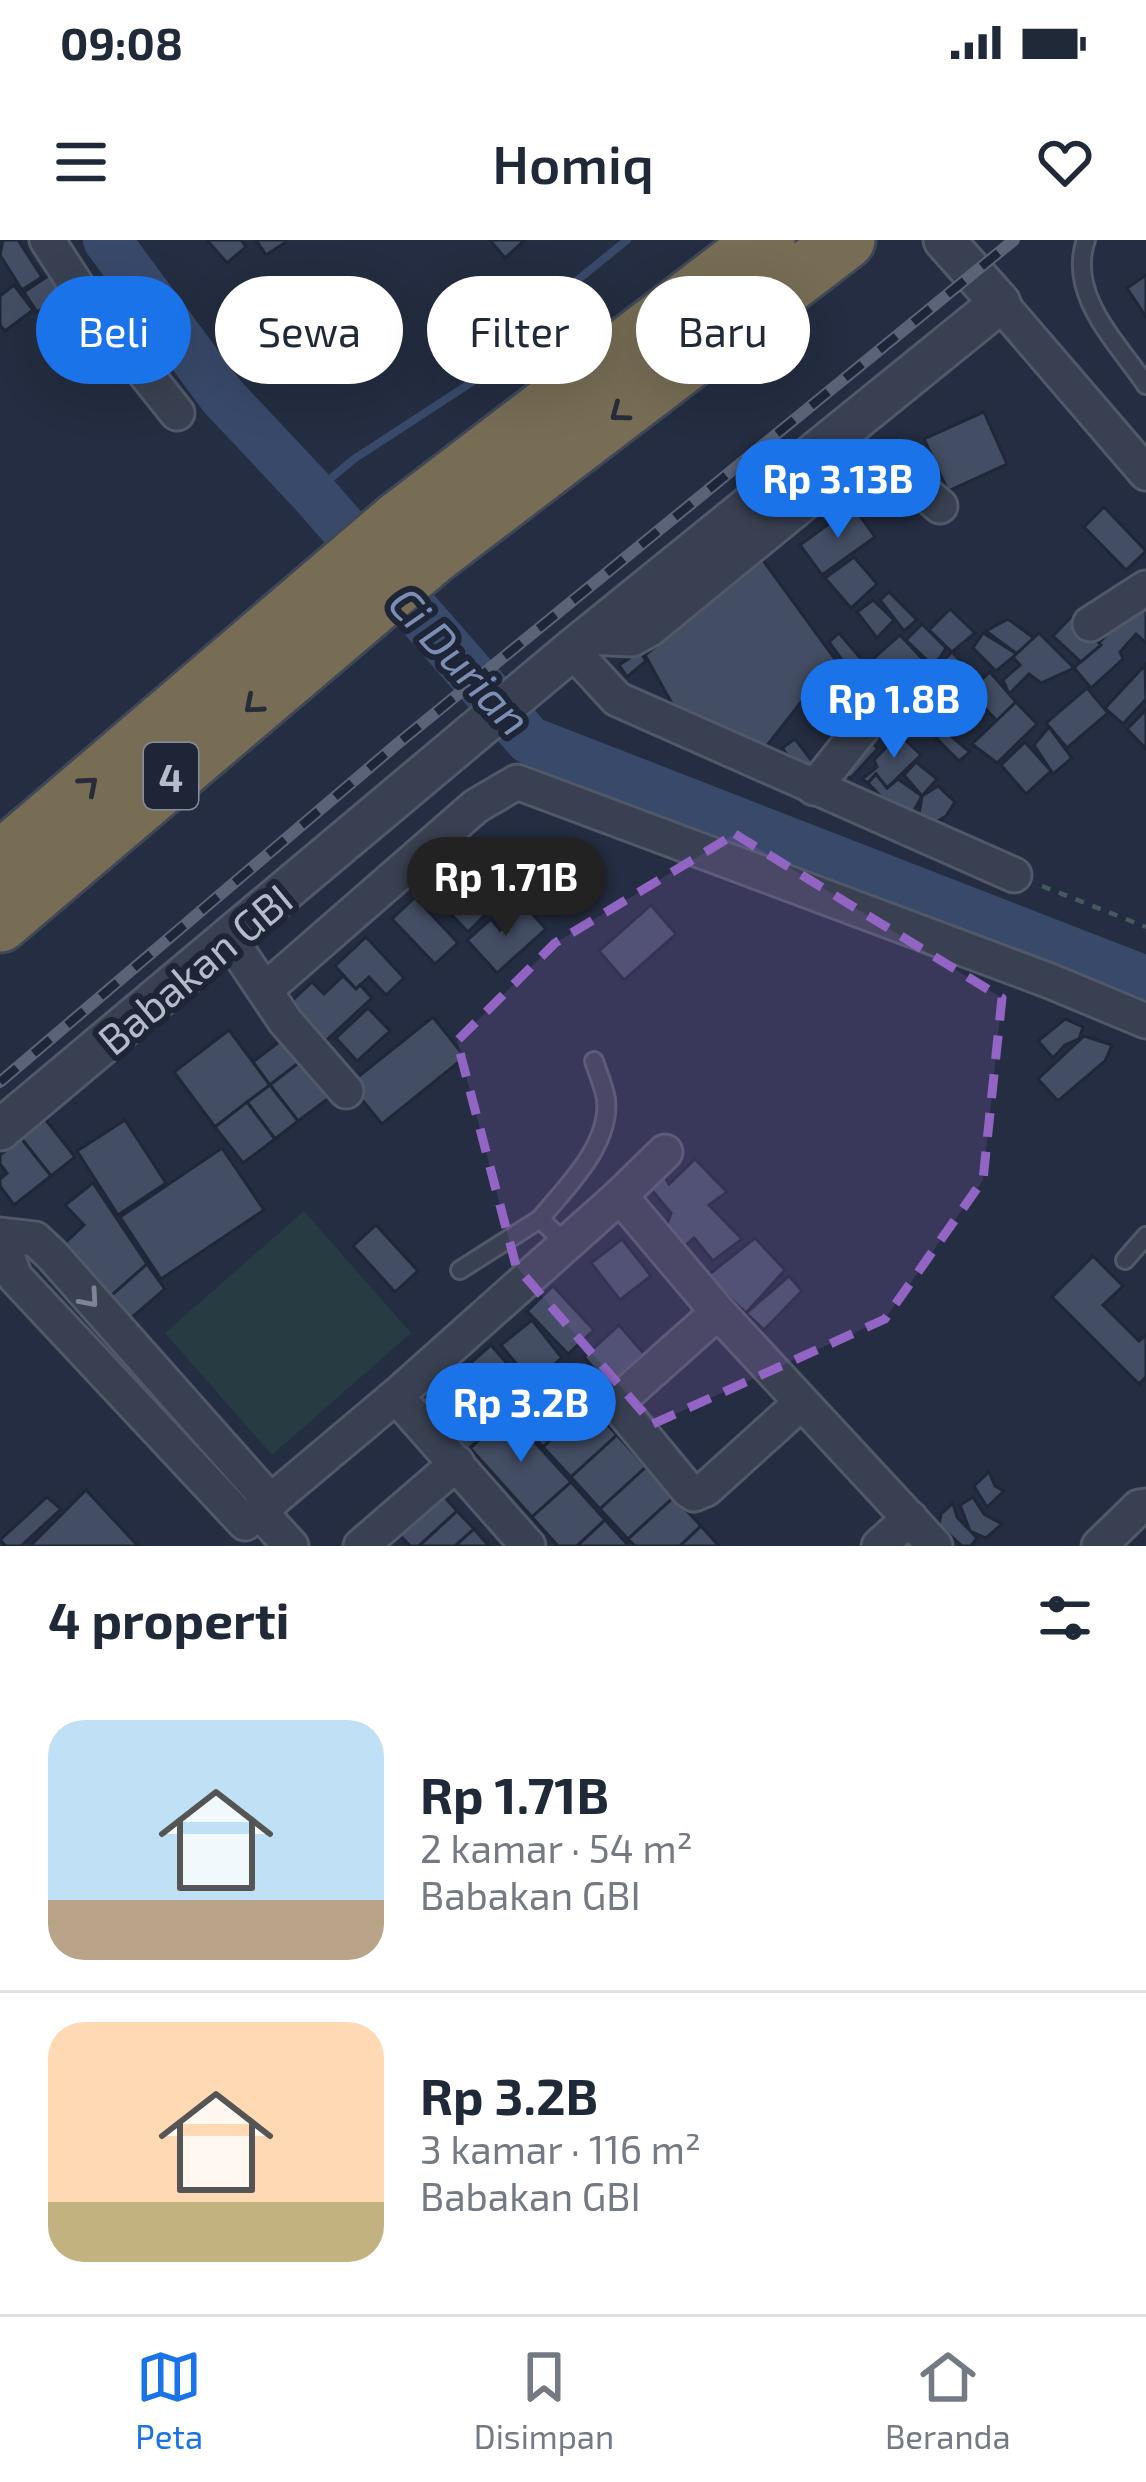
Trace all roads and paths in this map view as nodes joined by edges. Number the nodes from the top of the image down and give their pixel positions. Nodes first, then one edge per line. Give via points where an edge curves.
1 (47, 240) edge
2 (766, 240) edge
3 (846, 240) edge
4 (1086, 240) edge
5 (949, 247) edge
6 (1000, 303) junction
7 (1146, 385) edge
8 (178, 413) dead end
9 (1146, 473) edge
10 (940, 506) dead end
11 (415, 538) junction
12 (1146, 588) edge
13 (327, 612) junction
14 (1090, 624) dead end
15 (570, 653) junction
16 (887, 697) dead end
17 (814, 788) junction
18 (0, 861) edge
19 (1015, 875) joint
20 (0, 923) edge
21 (1146, 927) edge
22 (230, 939) junction
23 (265, 990) junction
24 (1146, 1021) edge
25 (594, 1061) dead end
26 (346, 1091) dead end
27 (0, 1130) edge
28 (665, 1152) dead end
29 (620, 1196) junction
30 (540, 1219) junction
31 (1146, 1236) edge
32 (0, 1237) edge
33 (568, 1246) junction
34 (1125, 1260) dead end
35 (460, 1270) dead end
36 (718, 1312) junction
37 (160, 1379) junction
38 (396, 1396) junction
39 (801, 1403) junction
40 (132, 1406) junction
41 (457, 1463) junction
42 (1146, 1506) edge
43 (259, 1512) junction
44 (910, 1518) junction
45 (291, 1546) edge
46 (361, 1546) edge
47 (528, 1546) edge
48 (879, 1546) edge
49 (935, 1546) edge
50 (1099, 1546) edge

1 - 8 street
2 - 11 highway, 4
3 -> 11 highway, 4
4 - 7 lane via 1082,290
5 - 6 street
6 - 9 street
6 - 15 street, Babakan GBI
10 - 15 street via 878,468 847,475 650,629
11 - 13 highway, 4
12 - 14 street
18 -> 13 highway, 4
13 -> 20 highway, 4
15 - 17 street via 617,699
15 - 22 street, Babakan GBI
16 - 17 street
17 - 19 street
19 - 21 path
22 - 23 street
22 - 27 street, Babakan GBI
23 - 24 street via 476,806 518,782
23 - 26 street
25 - 30 lane via 607,1101 604,1120 589,1159
28 - 29 street
29 - 33 street
29 - 36 street
30 - 33 lane
30 - 35 lane
31 - 34 lane
32 -> 37 street via 35,1239
32 - 40 street via 15,1277
33 - 38 street
36 - 39 street
36 - 39 street via 616,1402 688,1490 706,1489
37 - 40 street
37 - 43 street
38 - 41 street
38 - 43 street
39 - 44 street
40 - 43 street
41 - 46 street
41 - 47 street
42 - 50 street
43 - 45 street
44 - 48 street
44 - 49 street

